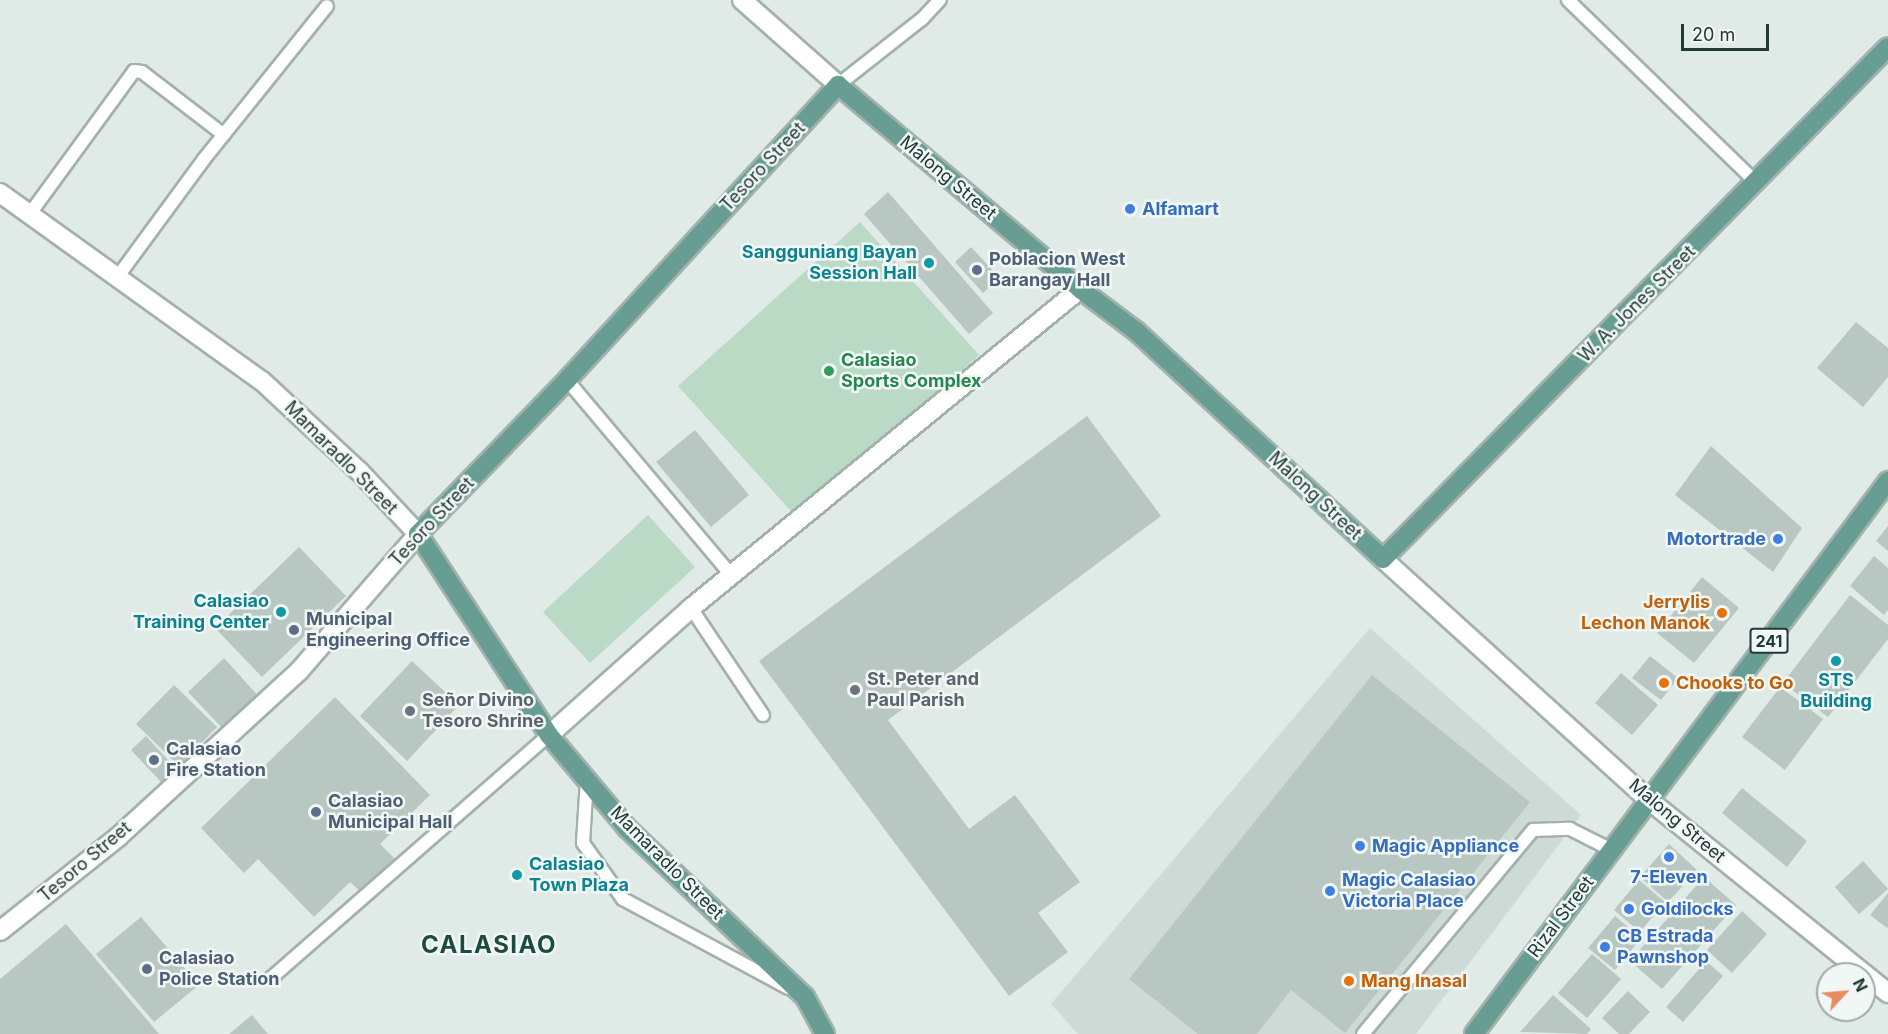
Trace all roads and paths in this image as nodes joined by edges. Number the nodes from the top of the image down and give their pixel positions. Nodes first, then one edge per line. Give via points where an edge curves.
1 (742, 0) edge
2 (940, 0) edge
3 (1568, 0) edge
4 (327, 6) dead end
5 (1888, 47) edge
6 (838, 85) junction
7 (224, 135) junction
8 (1758, 183) junction
9 (0, 193) edge
10 (29, 215) junction
11 (116, 279) junction
12 (1080, 289) junction
13 (567, 380) junction
14 (1888, 481) edge
15 (418, 534) junction
16 (1383, 559) junction
17 (731, 575) junction
18 (691, 609) junction
19 (763, 715) dead end
20 (549, 735) junction
21 (587, 779) junction
22 (1650, 801) junction
23 (1612, 850) junction
24 (0, 931) edge
25 (270, 979) dead end
26 (1888, 993) edge
27 (805, 997) junction
28 (825, 1034) edge
29 (1363, 1034) edge
30 (1474, 1034) edge

1 - 6 street, Malong Street
2 - 6 lane via 922,19
3 - 8 lane
4 - 7 lane
5 - 8 main road, W. A. Jones Street
6 - 12 main road, Malong Street
6 - 13 main road, Tesoro Street
7 - 10 lane via 142,72 134,71
7 - 11 lane
8 - 16 main road, W. A. Jones Street
9 - 10 street, Mamaradlo Street
10 - 11 street, Mamaradlo Street
11 - 15 street, Mamaradlo Street via 262,381 359,471
12 - 16 main road, Malong Street via 1136,331
12 - 17 street
13 - 15 main road, Tesoro Street
13 - 17 lane
14 - 22 main road, 241
15 - 20 main road, Mamaradlo Street
15 - 24 street, Tesoro Street via 299,671 118,837
16 - 22 street, Malong Street
17 - 18 street
18 - 19 lane
18 - 20 street
20 - 21 main road, Mamaradlo Street
20 - 25 lane
21 - 27 main road, Mamaradlo Street via 627,828
21 - 27 lane via 583,843 623,899
22 - 23 main road, Rizal Street / 241
22 - 26 street, Malong Street
23 - 29 lane via 1570,829 1533,830
23 - 30 main road, Rizal Street / 241
27 - 28 main road, Mamaradlo Street

